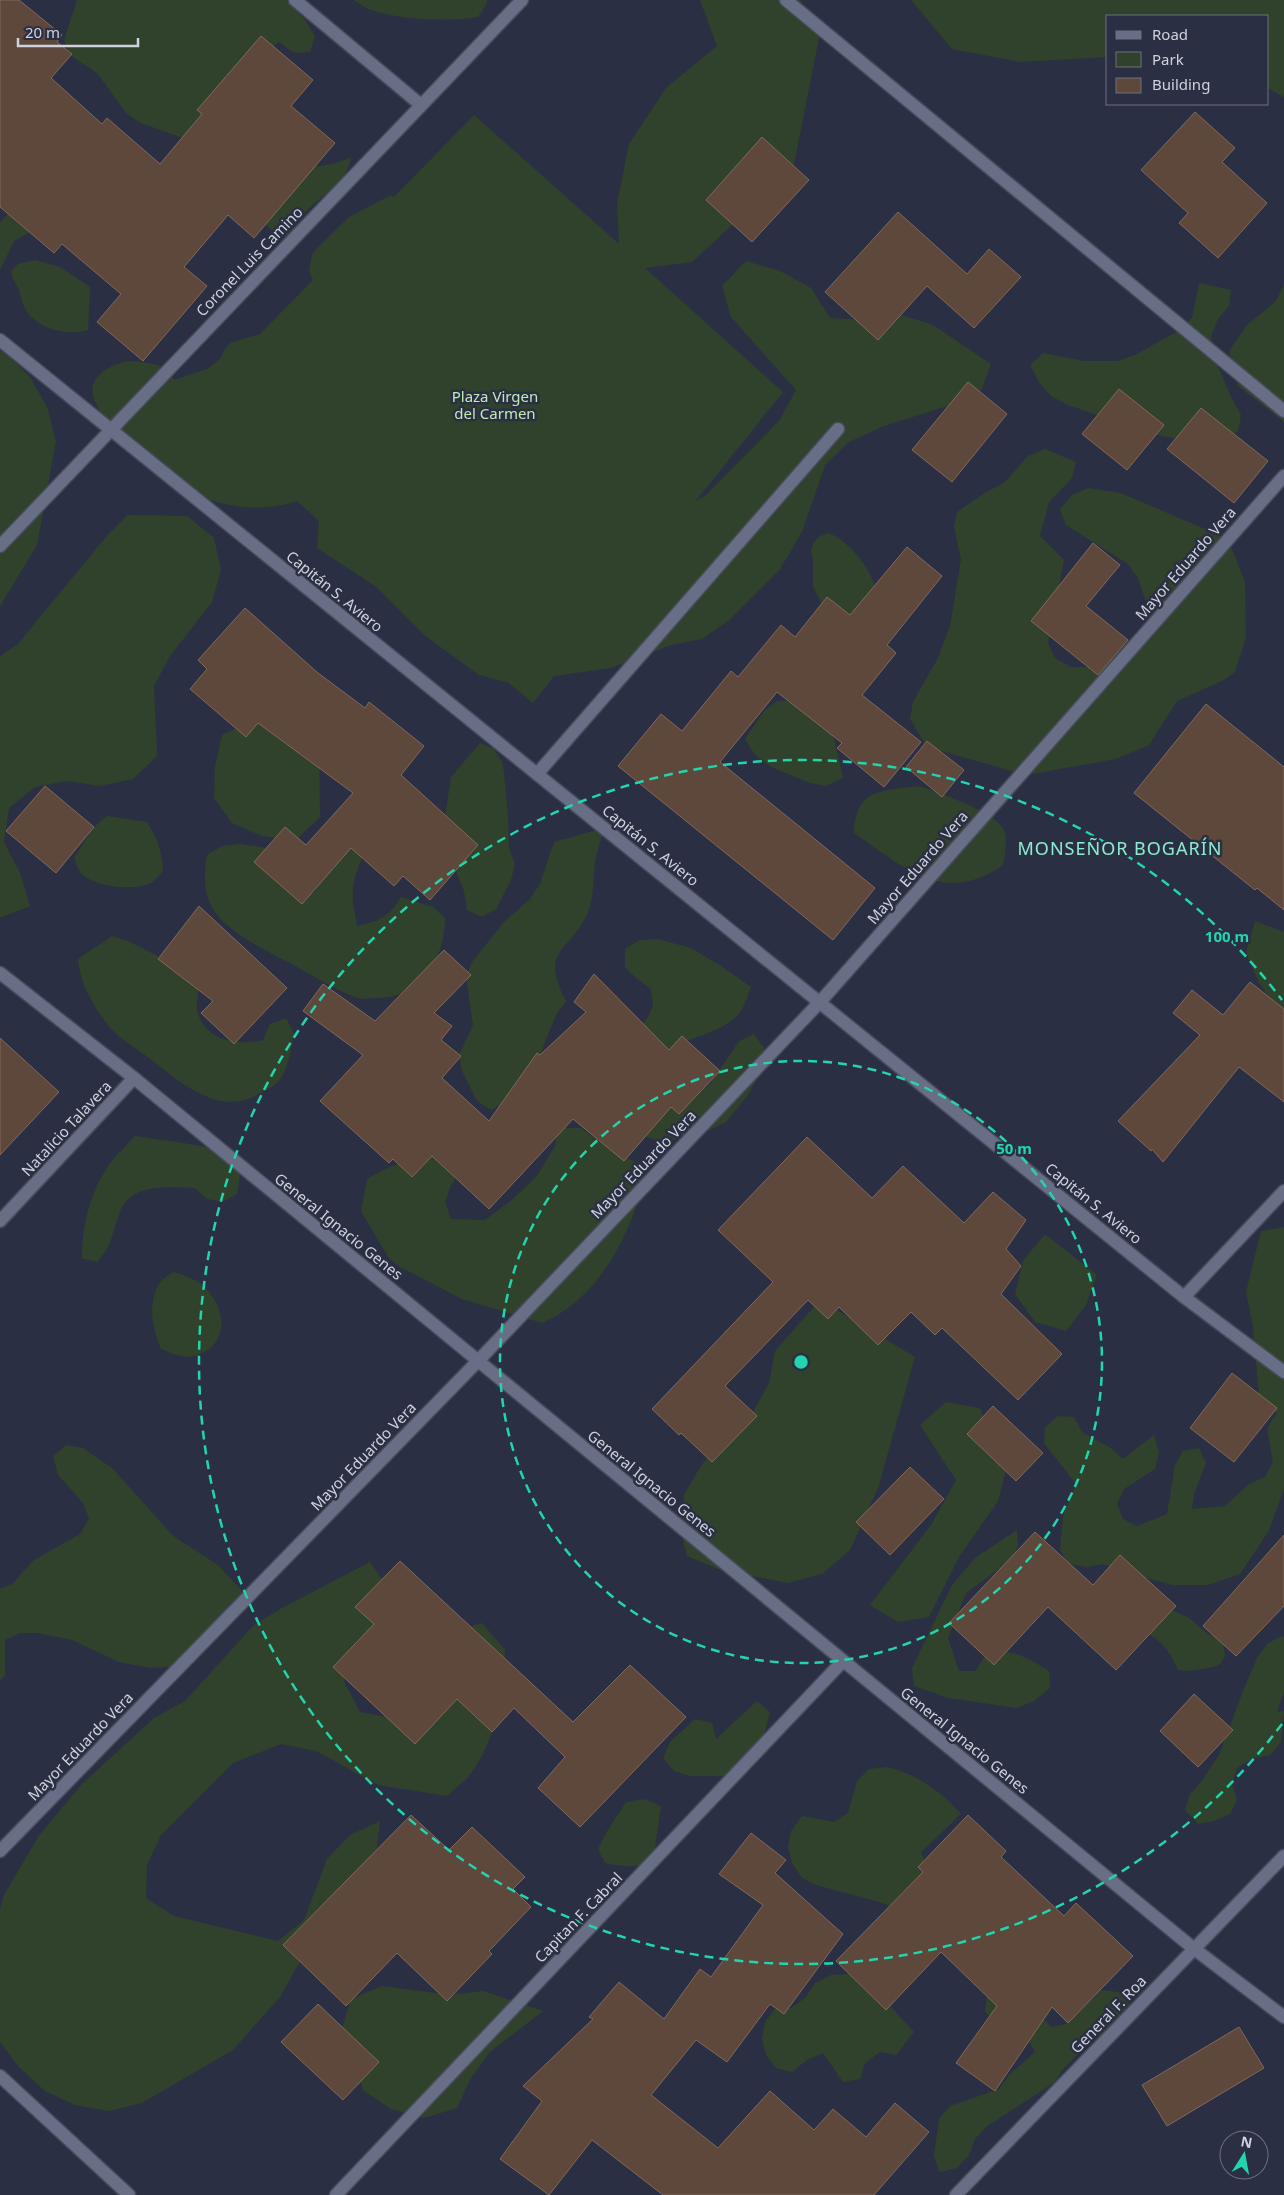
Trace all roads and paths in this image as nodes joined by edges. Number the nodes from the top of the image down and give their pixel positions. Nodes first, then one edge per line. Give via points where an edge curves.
1 (295, 0) edge
2 (522, 0) edge
3 (786, 0) edge
4 (421, 105) junction
5 (0, 340) edge
6 (1284, 411) edge
7 (838, 429) dead end
8 (109, 430) junction
9 (1284, 476) edge
10 (0, 546) edge
11 (537, 774) junction
12 (0, 973) edge
13 (820, 1002) junction
14 (134, 1078) junction
15 (1284, 1191) edge
16 (0, 1221) edge
17 (1184, 1297) junction
18 (478, 1361) junction
19 (1284, 1372) edge
20 (843, 1661) junction
21 (0, 1851) edge
22 (1284, 1856) edge
23 (1193, 1948) junction
24 (1284, 2017) edge
25 (0, 2076) edge
26 (129, 2195) edge
27 (336, 2195) edge
28 (956, 2195) edge

1 - 4 street
2 - 4 street, Coronel Luis Camino
3 - 6 street
4 - 8 street, Coronel Luis Camino
5 - 8 street, Capitán S. Aviero
7 - 11 street
8 - 10 street, Coronel Luis Camino
8 - 11 street, Capitán S. Aviero
9 - 13 street, Mayor Eduardo Vera
11 - 13 street, Capitán S. Aviero
12 - 14 street, General Ignacio Genes
13 - 17 street, Capitán S. Aviero
13 - 18 street, Mayor Eduardo Vera
14 - 16 street, Natalicio Talavera
14 - 18 street, General Ignacio Genes
15 - 17 street
17 - 19 street, Capitán S. Aviero
18 - 20 street, General Ignacio Genes
18 - 21 street, Mayor Eduardo Vera
20 - 23 street, General Ignacio Genes
20 - 27 street, Capitan F. Cabral
22 - 23 street, General F. Roa
23 - 24 street, General Ignacio Genes
23 - 28 street, General F. Roa
25 - 26 street

